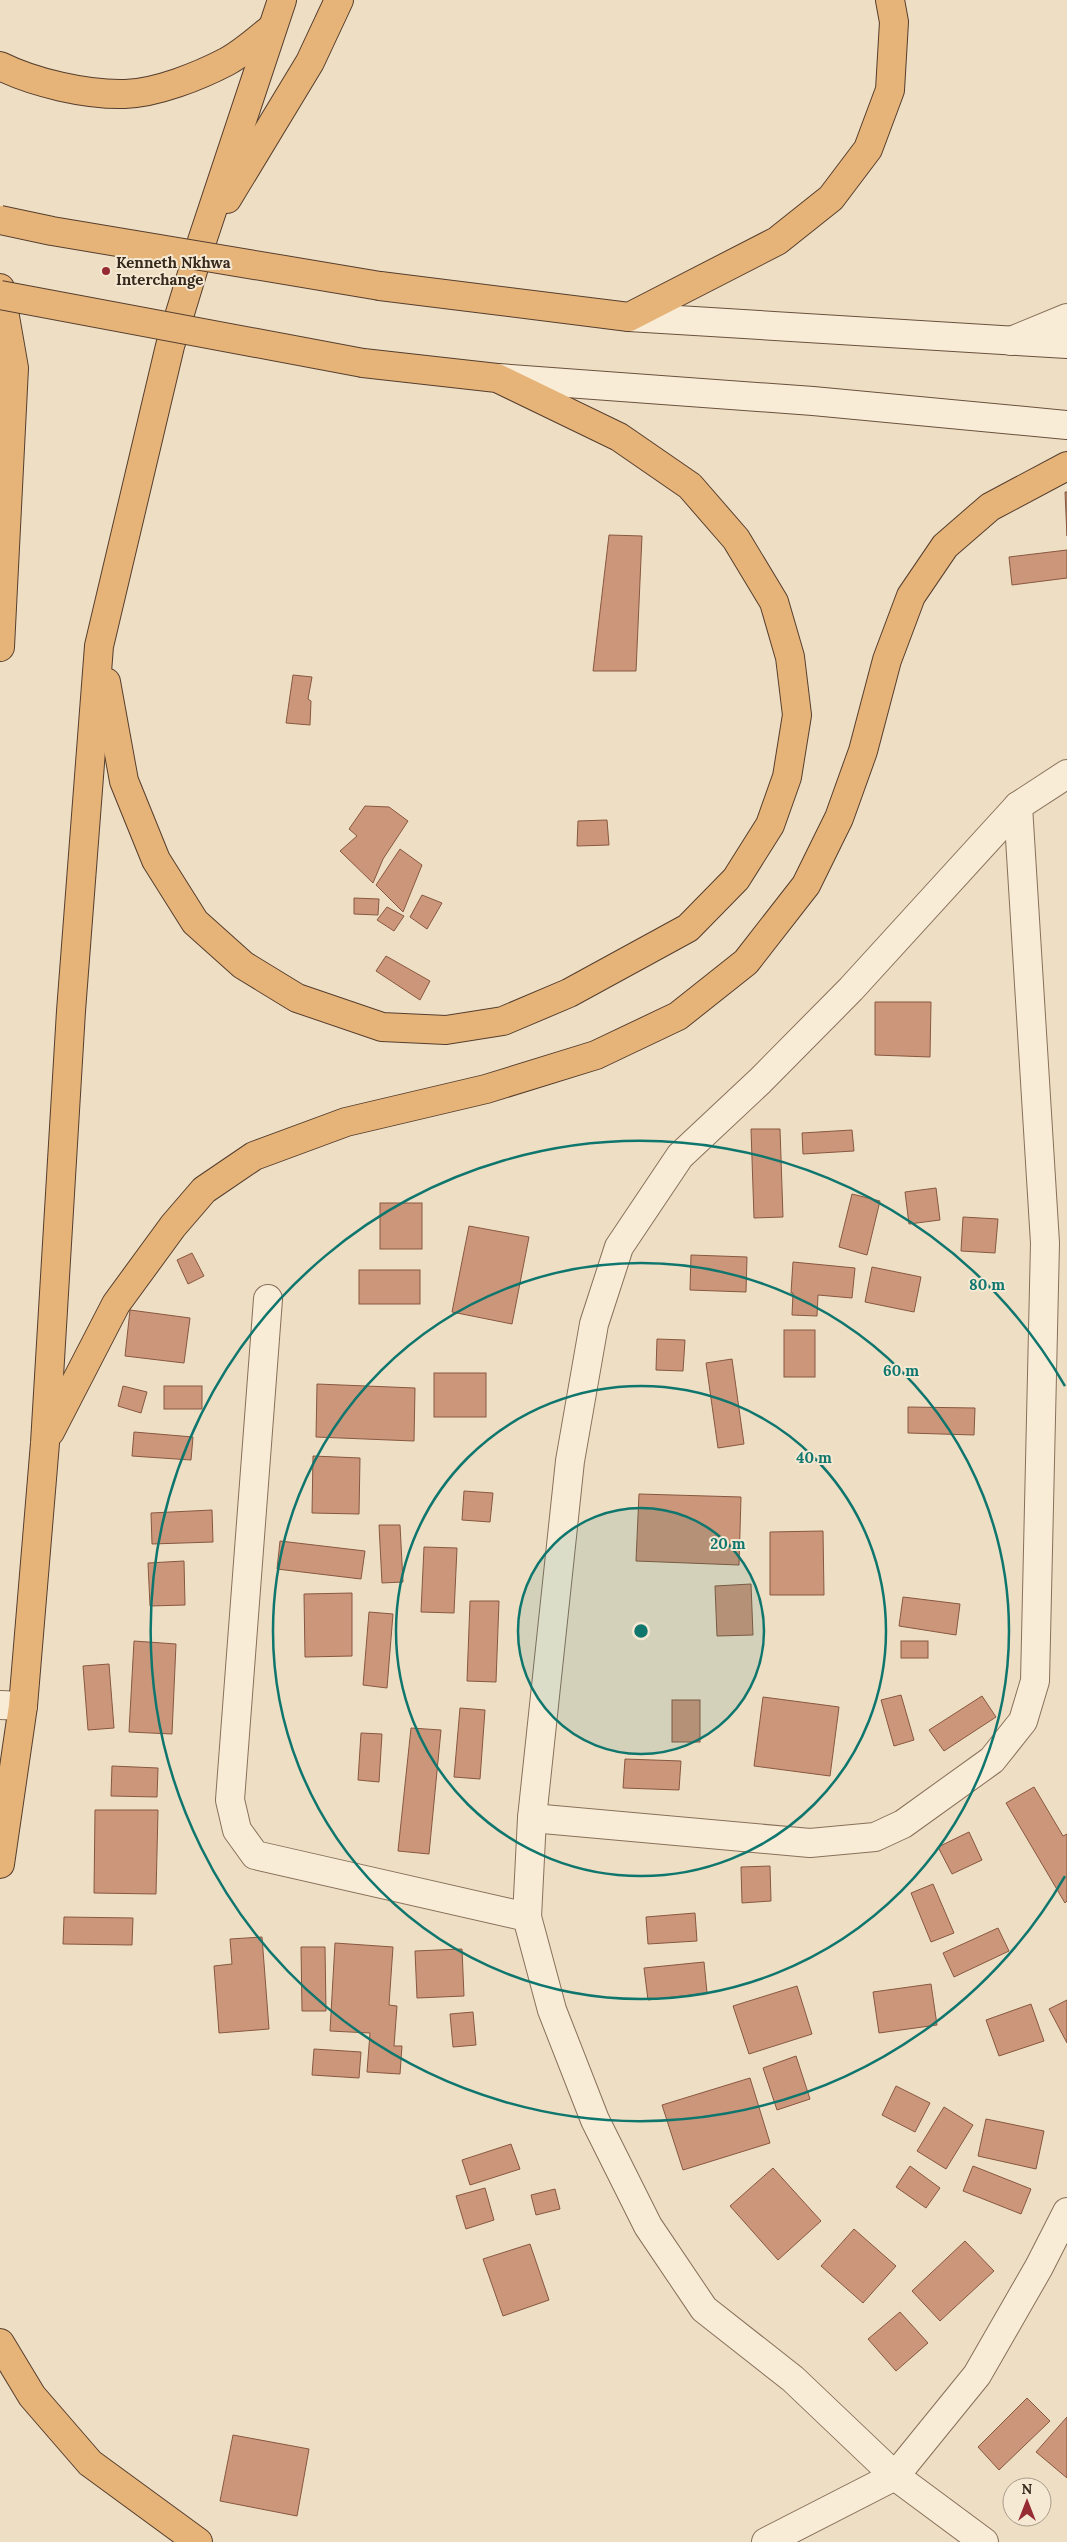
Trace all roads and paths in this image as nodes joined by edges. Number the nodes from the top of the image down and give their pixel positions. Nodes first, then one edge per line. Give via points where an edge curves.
1 (282, 0) edge
2 (339, 0) edge
3 (890, 0) edge
4 (272, 28) junction
5 (0, 66) edge
6 (0, 220) edge
7 (202, 241) junction
8 (0, 288) edge
9 (0, 295) edge
10 (629, 317) junction
11 (1067, 318) edge
12 (1011, 341) junction
13 (1067, 344) edge
14 (498, 378) junction
15 (1067, 425) edge
16 (1067, 466) edge
17 (99, 646) junction
18 (0, 647) edge
19 (1067, 774) edge
20 (1018, 806) junction
21 (1056, 1249) edge
22 (268, 1299) dead end
23 (44, 1443) junction
24 (11, 1706) edge
25 (532, 1818) junction
26 (0, 1864) edge
27 (527, 1918) junction
28 (1067, 2212) edge
29 (0, 2343) edge
30 (895, 2476) junction
31 (198, 2542) edge
32 (766, 2542) edge
33 (984, 2542) edge

1 - 4 highway
2 - 7 highway via 310,62
3 - 10 highway via 894,22 890,90 868,148 832,198 777,241
4 - 5 highway via 228,61 172,85 126,94 26,79
4 - 7 highway
6 - 10 highway, bridge via 380,286
7 - 17 highway via 170,346
8 - 18 highway via 14,368
9 - 14 highway, bridge via 363,363
10 - 12 street
11 - 12 street
12 - 13 street
14 - 15 street via 813,401
14 - 17 highway via 619,438 690,486 736,539 774,602 790,656 797,715 787,777 770,825 736,879 688,928 569,993 503,1022 446,1030 382,1027 297,998 243,965 195,922 156,860 124,781
16 - 23 highway via 990,507 945,546 911,596 887,660 863,751 839,818 806,885 746,962 678,1016 596,1055 486,1089 346,1122 254,1156 204,1190 173,1226 116,1304
17 - 23 highway via 71,1011
19 - 20 street
20 - 21 street
20 - 25 street via 850,989 760,1081 680,1156 619,1247 594,1324 570,1461
21 - 25 street via 1035,1681 1023,1721 992,1760 903,1824 875,1837 810,1843
22 - 27 street via 230,1800 237,1830 255,1855
23 - 24 highway
24 - 26 highway
25 - 27 street
27 - 30 street via 552,2010 596,2120 648,2226 704,2310 793,2379
28 - 30 street via 976,2375
29 - 31 highway via 32,2396 90,2463
30 - 32 street
30 - 33 street

